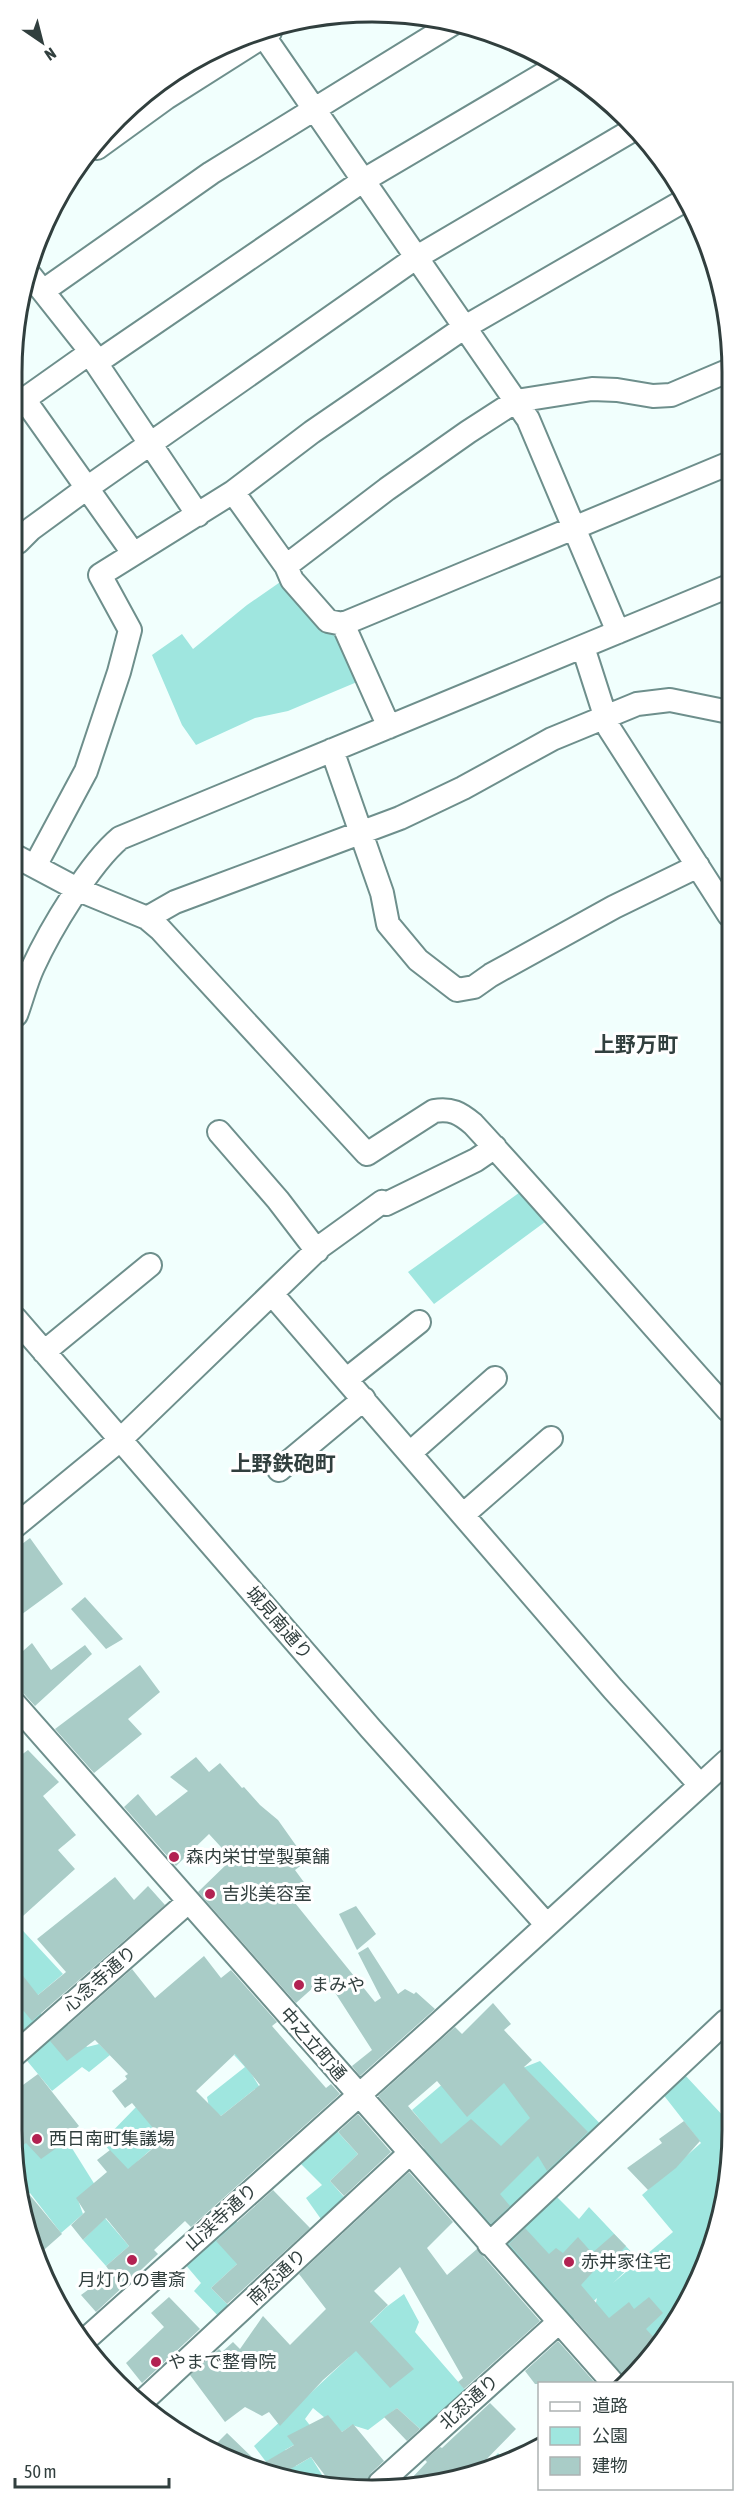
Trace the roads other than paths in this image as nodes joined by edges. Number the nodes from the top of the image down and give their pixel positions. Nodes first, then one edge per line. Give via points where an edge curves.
1 (443, 29) edge
2 (267, 39) edge
3 (249, 45) edge
4 (550, 70) edge
5 (313, 109) junction
6 (628, 133) edge
7 (117, 134) edge
8 (364, 180) junction
9 (679, 204) edge
10 (417, 257) junction
11 (36, 283) edge
12 (465, 327) junction
13 (94, 358) junction
14 (723, 373) edge
15 (22, 400) edge
16 (516, 401) junction
17 (22, 402) edge
18 (151, 443) junction
19 (723, 466) edge
20 (87, 488) junction
21 (233, 492) junction
22 (198, 514) junction
23 (574, 528) junction
24 (22, 538) edge
25 (133, 553) junction
26 (286, 566) junction
27 (723, 588) edge
28 (343, 624) junction
29 (618, 632) junction
30 (583, 648) junction
31 (723, 711) edge
32 (605, 716) junction
33 (389, 727) junction
34 (332, 750) junction
35 (359, 832) junction
36 (26, 861) edge
37 (698, 866) junction
38 (79, 890) junction
39 (723, 903) edge
40 (147, 918) junction
41 (22, 998) edge
42 (219, 1132) dead end
43 (495, 1148) junction
44 (317, 1251) junction
45 (150, 1265) dead end
46 (272, 1294) junction
47 (419, 1322) dead end
48 (22, 1326) edge
49 (44, 1352) junction
50 (495, 1378) dead end
51 (347, 1379) junction
52 (364, 1399) junction
53 (723, 1404) edge
54 (551, 1438) dead end
55 (120, 1440) junction
56 (410, 1453) junction
57 (279, 1470) dead end
58 (464, 1514) junction
59 (22, 1520) edge
60 (22, 1712) edge
61 (723, 1765) edge
62 (700, 1785) junction
63 (188, 1902) junction
64 (546, 1924) junction
65 (723, 2024) edge
66 (22, 2048) edge
67 (358, 2094) junction
68 (410, 2153) junction
69 (489, 2244) junction
70 (559, 2322) junction
71 (90, 2336) edge
72 (612, 2382) edge
73 (147, 2397) edge
74 (384, 2479) edge

1 - 5 street
2 - 5 street
3 - 7 street
4 - 8 street
5 - 8 street
5 - 11 street
6 - 10 street
8 - 10 street
8 - 13 street
9 - 12 street
10 - 12 street
10 - 18 street
11 - 13 street
12 - 16 street
12 - 21 street via 322,425
13 - 15 street
13 - 18 street
14 - 16 street via 671,395 592,389
16 - 23 street via 528,419
16 - 26 street via 396,483
17 - 20 street
18 - 20 street
18 - 22 street
19 - 23 street
20 - 24 street
20 - 25 street
21 - 22 street
21 - 26 street
22 - 25 street
23 - 28 street
23 - 29 street
25 - 36 street via 100,575 130,630 86,771
26 - 28 street via 292,580 328,621
27 - 29 street
28 - 33 street
29 - 30 street
30 - 32 street
30 - 33 street
31 - 32 street via 670,700 637,704
32 - 35 street via 552,739 400,818
32 - 37 street
33 - 34 street
34 - 35 street
34 - 38 street via 120,838 101,856
35 - 37 street via 382,893 388,924 418,960 457,990 474,987 575,927
35 - 40 street via 176,902
36 - 38 street
37 - 39 street
38 - 40 street
38 - 41 street via 33,968
40 - 43 street via 367,1154 434,1111 444,1109 460,1112
42 - 44 street
43 - 44 street via 386,1204 382,1202
43 - 53 street
44 - 46 street
45 - 49 street
46 - 51 street
46 - 55 street
47 - 51 street
48 - 49 street, 城見南通り
49 - 55 street, 城見南通り
50 - 56 street
51 - 52 street
52 - 56 street
52 - 57 street
54 - 58 street
55 - 59 street
55 - 64 street, 城見南通り
56 - 58 street
58 - 62 street
60 - 63 street, 中之立町通
61 - 62 street, 山渓寺通り
62 - 64 street, 山渓寺通り
63 - 66 street, 心念寺通り
63 - 67 street, 中之立町通
64 - 67 street, 山渓寺通り
65 - 69 street
67 - 68 street, 中之立町通
67 - 71 street, 山渓寺通り
68 - 69 street, 中之立町通
68 - 73 street, 南忍通り
69 - 70 street, 中之立町通
70 - 72 street, 中之立町通
70 - 74 street, 北忍通り

